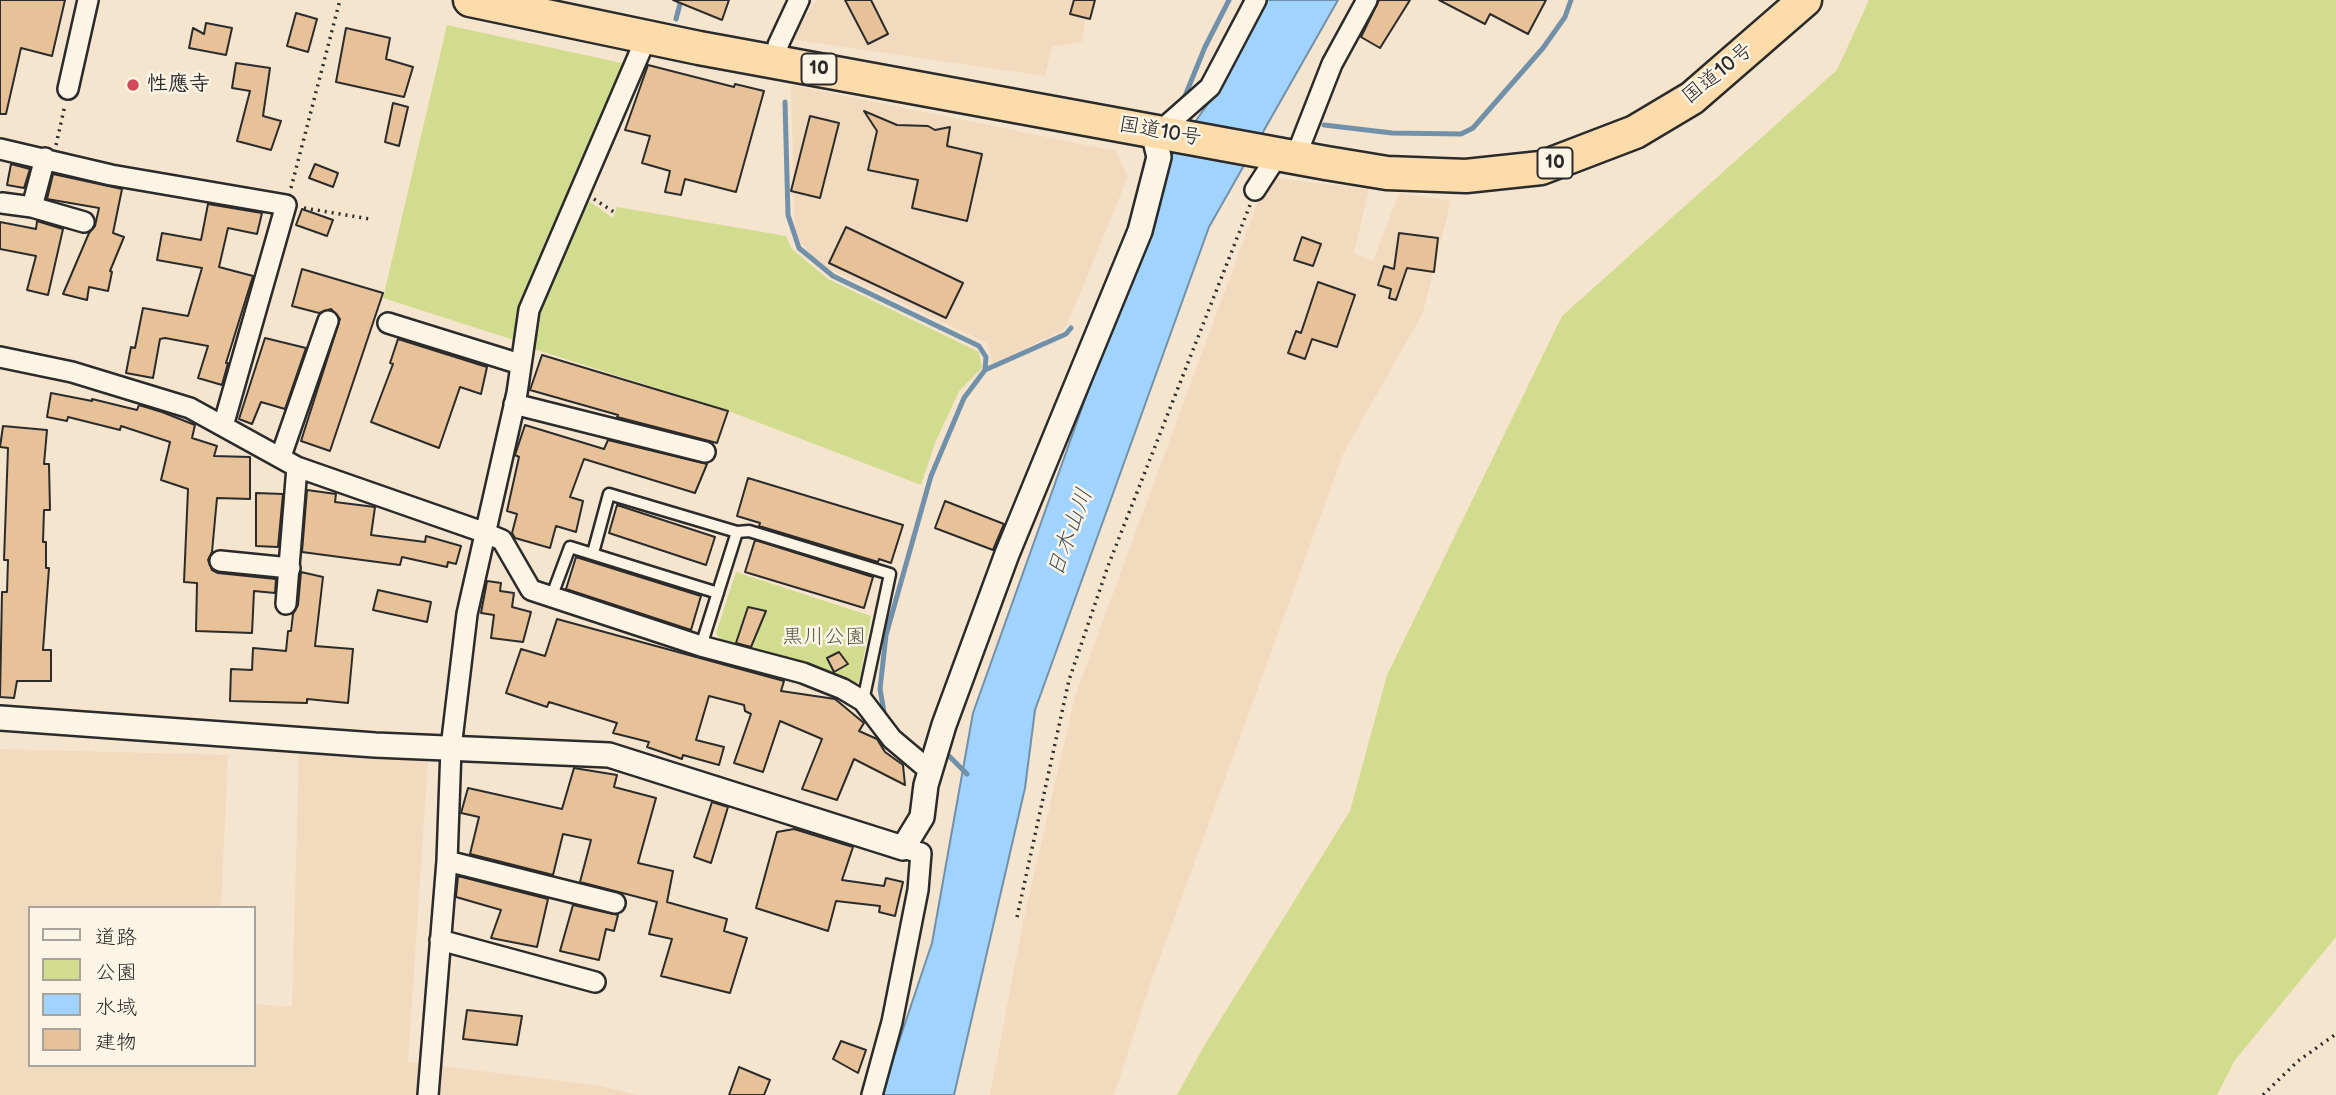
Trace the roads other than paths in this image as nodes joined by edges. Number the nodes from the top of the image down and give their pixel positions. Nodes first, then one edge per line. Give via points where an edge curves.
1 (88, 0) edge
2 (470, 0) edge
3 (799, 0) edge
4 (1256, 0) edge
5 (1367, 0) edge
6 (1805, 0) edge
7 (565, 10) edge
8 (647, 36) junction
9 (778, 61) junction
10 (68, 89) road end
11 (1161, 132) junction
12 (0, 149) edge
13 (1278, 152) junction
14 (49, 159) junction
15 (1255, 190) road end
16 (2, 203) dead end
17 (32, 207) junction
18 (83, 222) dead end
19 (328, 321) dead end
20 (388, 323) dead end
21 (0, 357) edge
22 (520, 364) junction
23 (514, 404) junction
24 (223, 426) junction
25 (705, 452) dead end
26 (289, 462) junction
27 (483, 532) junction
28 (737, 532) junction
29 (593, 553) junction
30 (220, 561) dead end
31 (290, 568) junction
32 (718, 593) junction
33 (551, 598) junction
34 (286, 604) dead end
35 (701, 646) junction
36 (863, 701) junction
37 (0, 718) edge
38 (451, 748) junction
39 (930, 771) junction
40 (903, 848) junction
41 (447, 862) junction
42 (615, 903) dead end
43 (440, 940) junction
44 (595, 982) dead end
45 (428, 1095) edge
46 (872, 1095) edge

1 - 10 street
2 - 7 highway, 国道10号 / 10
3 - 9 street via 778,44
4 - 11 street via 1210,87
5 - 13 street
6 - 13 highway, 国道10号 / 10 via 1692,98 1635,132 1541,168 1466,176 1387,173
7 - 8 highway, 国道10号 / 10
8 - 9 highway, 国道10号 / 10
8 - 22 street via 529,310
9 - 11 highway, 国道10号 / 10
11 - 13 highway, 国道10号 / 10
11 - 39 street via 1160,156 1140,231 1007,554
12 - 14 street
13 - 15 street
14 - 17 street
14 - 24 street via 187,190 286,205
16 - 17 street
17 - 18 street
19 - 26 street
20 - 22 street
21 - 24 street via 149,394
22 - 23 street
23 - 25 street
23 - 27 street
24 - 26 street
26 - 27 street
26 - 31 street
27 - 33 street via 502,540 531,590
27 - 38 street via 467,614
28 - 29 lane via 609,494
28 - 32 lane
28 - 36 lane via 749,531 890,574
29 - 32 lane
29 - 33 lane via 570,547
30 - 31 street
31 - 34 street
32 - 35 lane
33 - 35 street
35 - 36 street via 803,673
36 - 39 street via 892,739
37 - 38 street
38 - 40 street via 608,755
38 - 41 street
39 - 40 street via 922,817
40 - 46 street via 921,853 918,890
41 - 42 street
41 - 43 street
43 - 44 street
43 - 45 street

